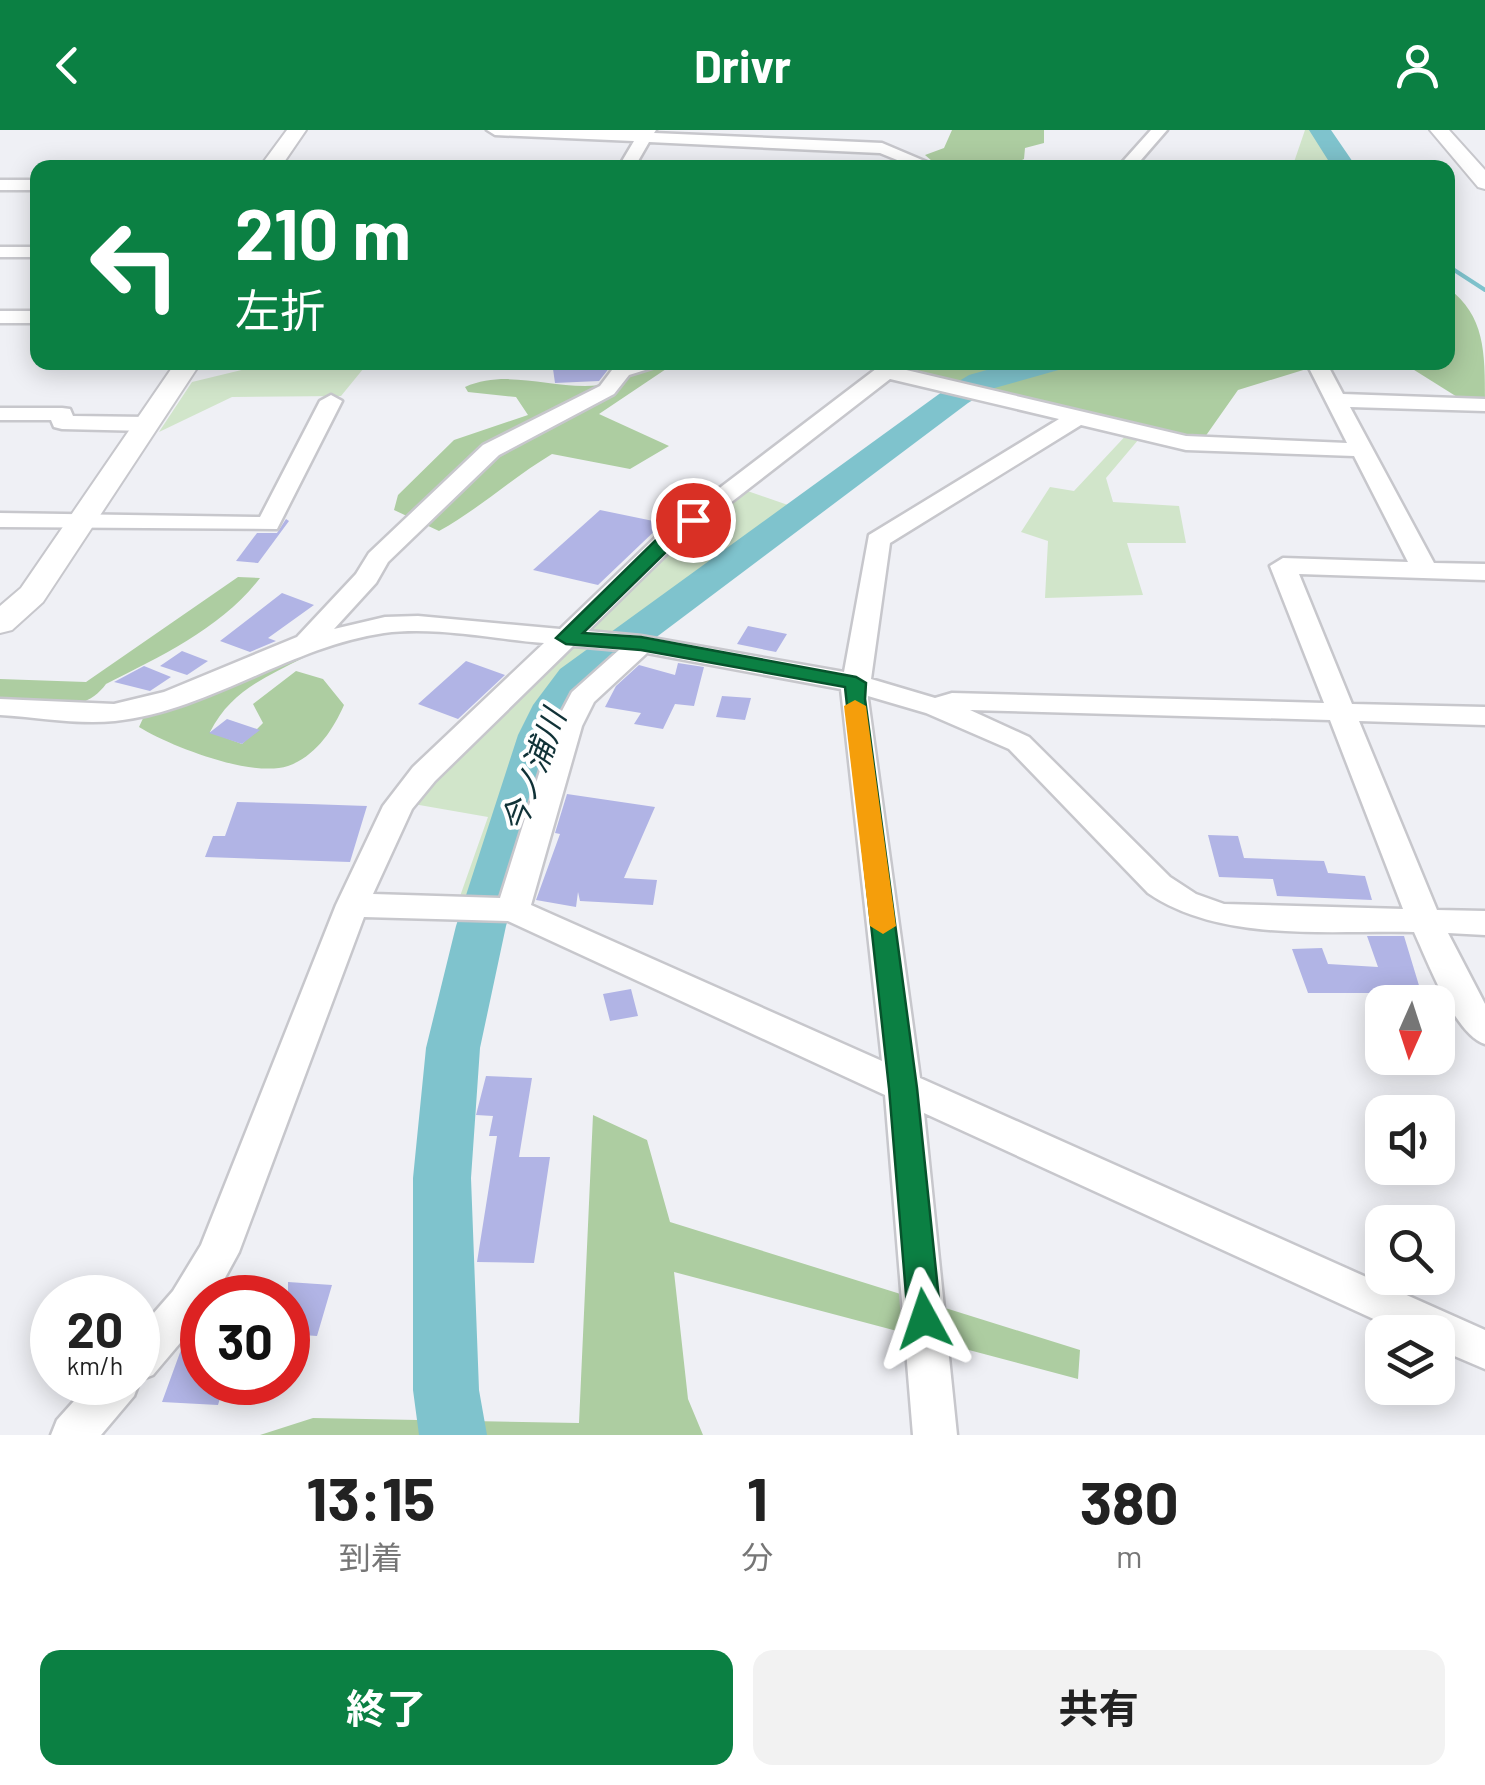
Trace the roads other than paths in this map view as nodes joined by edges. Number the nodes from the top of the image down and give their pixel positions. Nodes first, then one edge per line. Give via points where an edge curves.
1 (297, 130) edge
2 (496, 130) edge
3 (1159, 130) edge
4 (1439, 130) edge
5 (646, 133) edge
6 (275, 160) edge
7 (631, 160) edge
8 (913, 160) edge
9 (1132, 160) edge
10 (1485, 183) edge
11 (0, 184) edge
12 (30, 185) edge
13 (0, 252) edge
14 (30, 252) edge
15 (0, 317) edge
16 (30, 317) edge
17 (184, 370) edge
18 (622, 370) edge
19 (889, 370) edge
20 (904, 370) edge
21 (1320, 370) edge
22 (1336, 400) junction
23 (330, 401) dead end
24 (1485, 405) edge
25 (0, 414) edge
26 (1078, 417) junction
27 (147, 424) junction
28 (1362, 450) junction
29 (0, 520) edge
30 (82, 521) junction
31 (1425, 570) junction
32 (1485, 572) edge
33 (0, 623) edge
34 (566, 638) junction
35 (306, 643) junction
36 (641, 644) junction
37 (856, 683) junction
38 (0, 707) edge
39 (936, 707) junction
40 (1342, 713) junction
41 (1485, 716) edge
42 (352, 906) junction
43 (513, 910) junction
44 (1426, 922) junction
45 (1485, 923) edge
46 (1485, 1031) edge
47 (903, 1088) junction
48 (160, 1336) edge
49 (1485, 1350) edge
50 (99, 1405) edge
51 (73, 1435) edge
52 (935, 1435) edge

1 - 6 street
2 - 5 street
3 - 9 street
4 - 10 street
5 - 7 street
5 - 8 street via 882,148
11 - 12 street
13 - 14 street
15 - 16 street
17 - 27 street
18 - 35 street via 607,390 491,450 378,558 368,578
19 - 34 street via 667,540
20 - 26 street
21 - 22 street
22 - 24 street
22 - 28 street
23 - 30 street via 268,524
25 - 27 street
26 - 28 street via 1186,443
26 - 37 street via 878,540
27 - 30 street
28 - 31 street
29 - 30 street
30 - 33 street via 27,601
31 - 32 street
31 - 40 street via 1284,566
34 - 35 street via 418,624
34 - 36 street
34 - 42 street via 398,806
35 - 38 street via 174,698 114,712
36 - 37 street
36 - 43 street via 582,698 568,726
37 - 39 street
37 - 47 street
39 - 40 street via 952,701
39 - 44 street via 1019,743 1184,902 1222,914
40 - 41 street
40 - 44 street
42 - 43 street
42 - 48 street via 219,1252
43 - 47 street
44 - 45 street
44 - 46 street
47 - 49 street
47 - 52 street
50 - 51 street

